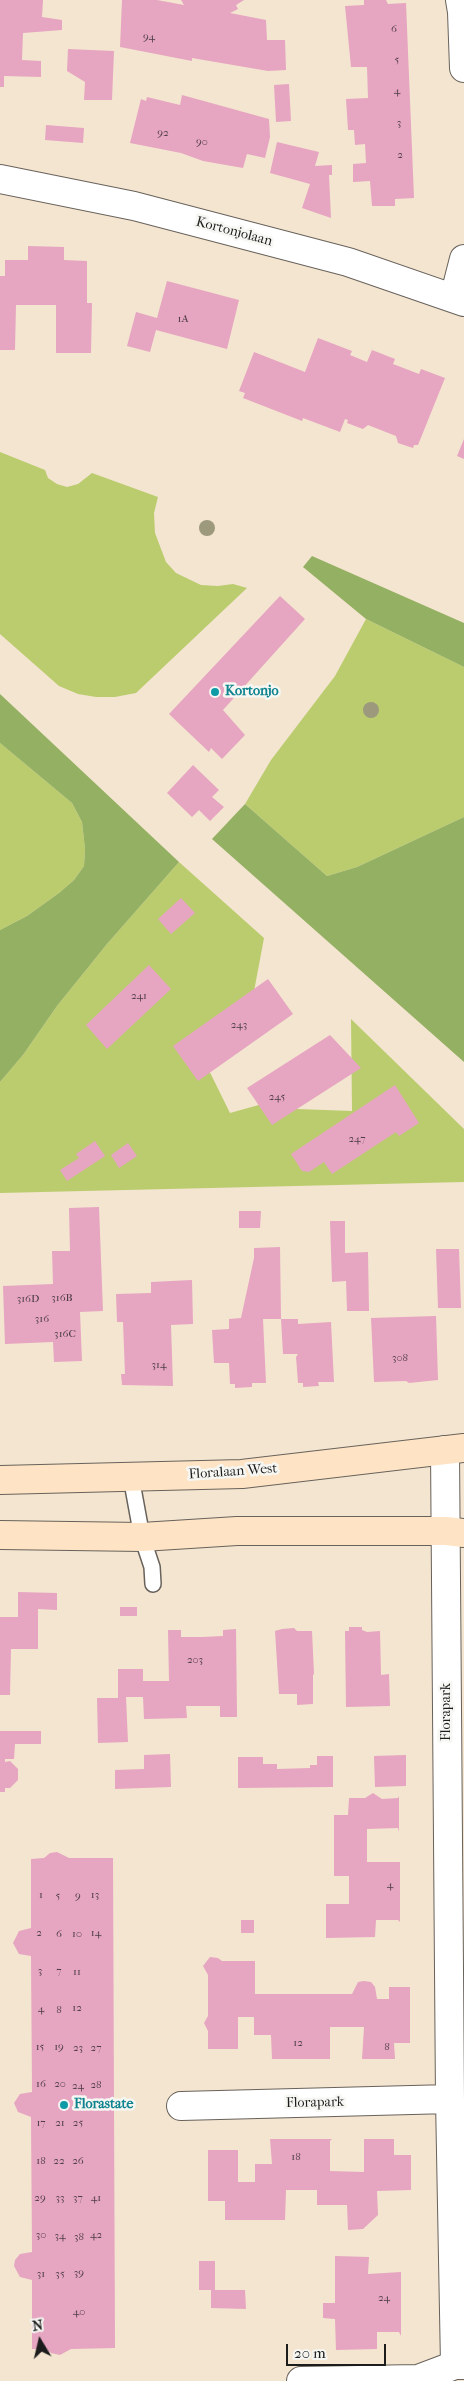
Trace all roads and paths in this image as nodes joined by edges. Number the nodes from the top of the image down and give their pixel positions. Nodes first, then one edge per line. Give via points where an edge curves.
1 (460, 0) edge
2 (464, 68) edge
3 (0, 179) edge
4 (464, 259) edge
5 (459, 300) edge
6 (455, 1449) edge
7 (131, 1477) junction
8 (0, 1480) edge
9 (455, 1532) edge
10 (0, 1535) edge
11 (142, 1537) junction
12 (153, 1584) dead end
13 (456, 1974) edge
14 (450, 2100) junction
15 (181, 2106) dead end
16 (459, 2365) edge
17 (301, 2381) edge

1 - 2 street
3 - 5 street, Kortonjolaan via 134,206 311,252
4 - 5 street
6 - 7 main road, Floralaan West via 242,1474
6 - 9 street, Florapark
7 - 8 main road, Floralaan West
7 - 11 lane
9 - 11 main road via 237,1531
9 - 13 street, Florapark
10 - 11 main road
11 - 12 lane via 152,1567
13 - 14 street, Florapark
14 - 15 street, Florapark
14 - 16 street, Florapark
16 - 17 street, Florapark via 418,2380

